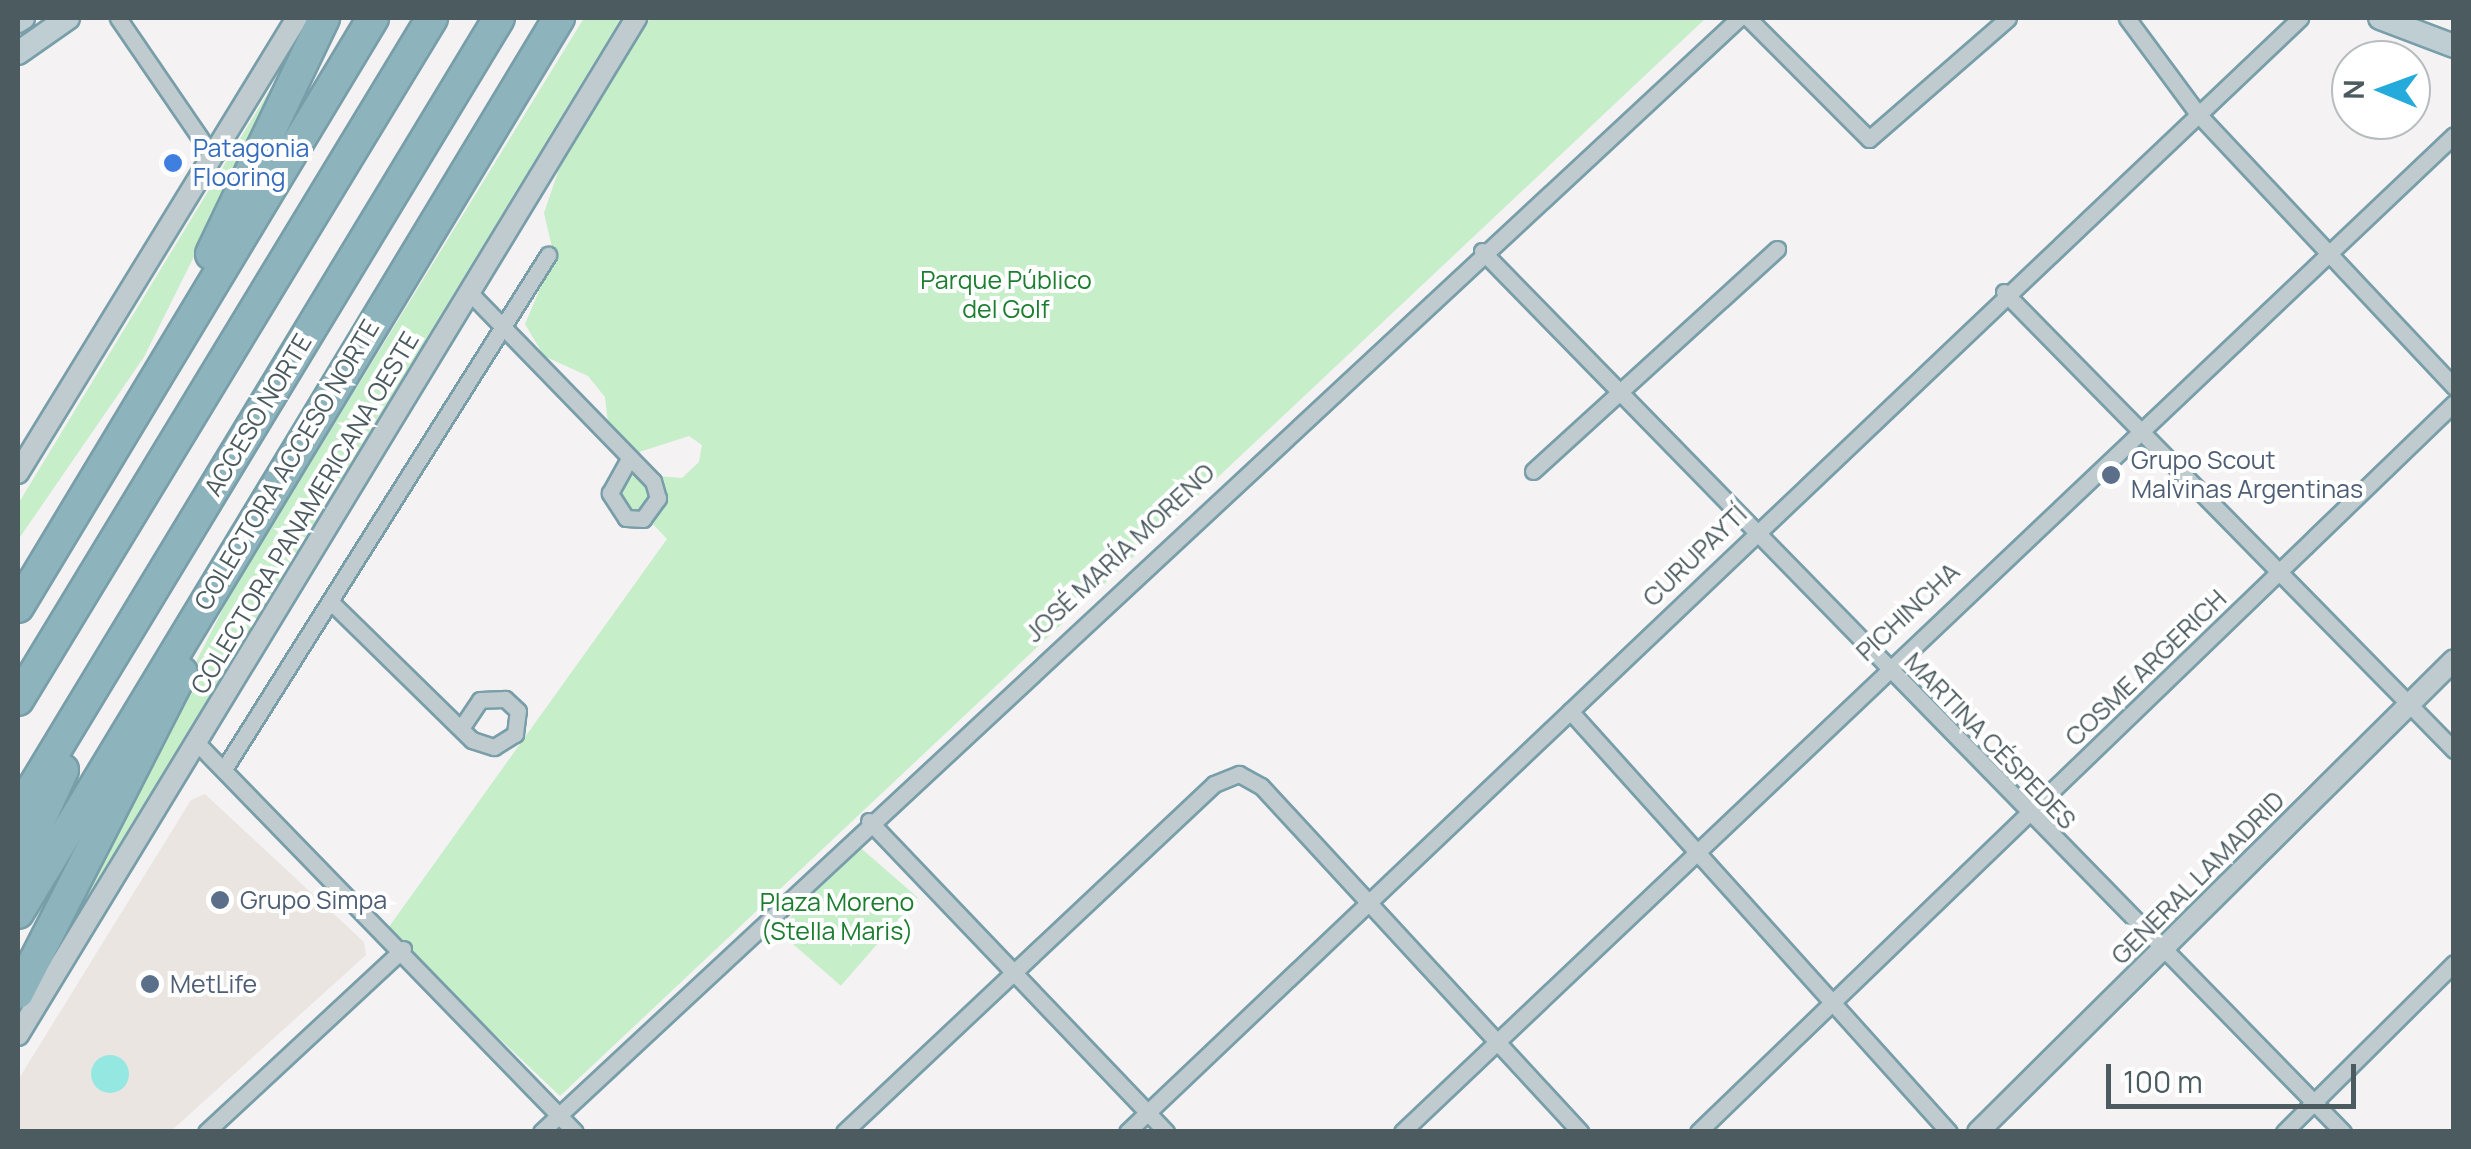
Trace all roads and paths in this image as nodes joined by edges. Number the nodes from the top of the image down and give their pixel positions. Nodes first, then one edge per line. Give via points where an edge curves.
1 (68, 18) edge
2 (118, 18) edge
3 (297, 18) edge
4 (324, 18) edge
5 (373, 18) edge
6 (432, 18) edge
7 (499, 18) edge
8 (562, 18) edge
9 (636, 18) edge
10 (1739, 18) edge
11 (1748, 18) edge
12 (2008, 18) edge
13 (2127, 18) edge
14 (2300, 18) edge
15 (2380, 18) edge
16 (2454, 46) edge
17 (18, 53) edge
18 (2198, 114) junction
19 (2454, 135) edge
20 (213, 157) junction
21 (1777, 249) dead end
22 (1482, 251) junction
23 (2331, 253) junction
24 (548, 255) dead end
25 (469, 292) junction
26 (2004, 292) junction
27 (507, 323) junction
28 (2454, 388) edge
29 (1614, 392) junction
30 (2454, 404) edge
31 (139, 406) junction
32 (2142, 431) junction
33 (628, 462) dead end
34 (1533, 471) dead end
35 (18, 473) edge
36 (266, 498) junction
37 (1754, 534) junction
38 (18, 569) edge
39 (96, 571) junction
40 (2282, 572) junction
41 (332, 604) junction
42 (18, 607) edge
43 (132, 622) junction
44 (2454, 660) edge
45 (1884, 668) junction
46 (18, 678) edge
47 (18, 700) edge
48 (2408, 705) junction
49 (1570, 711) junction
50 (462, 728) dead end
51 (195, 741) junction
52 (2454, 750) edge
53 (224, 769) junction
54 (18, 812) edge
55 (2028, 816) junction
56 (869, 821) junction
57 (1698, 847) junction
58 (18, 867) edge
59 (1369, 902) junction
60 (18, 913) edge
61 (403, 949) junction
62 (2160, 952) junction
63 (2454, 964) edge
64 (1016, 966) junction
65 (18, 993) edge
66 (1832, 1004) junction
67 (18, 1035) edge
68 (1498, 1039) junction
69 (2314, 1101) junction
70 (1151, 1108) junction
71 (558, 1115) junction
72 (206, 1132) edge
73 (541, 1132) edge
74 (575, 1132) edge
75 (844, 1132) edge
76 (1127, 1132) edge
77 (1166, 1132) edge
78 (1402, 1132) edge
79 (1580, 1132) edge
80 (1698, 1132) edge
81 (1949, 1132) edge
82 (1978, 1132) edge
83 (2284, 1132) edge
84 (2343, 1132) edge

1 - 17 main road
2 - 20 street
3 - 20 street
4 - 31 highway
5 - 31 highway
6 - 39 highway
7 - 43 highway, ACCESO NORTE
8 - 36 highway, COLECTORA ACCESO NORTE
9 - 25 street, COLECTORA PANAMERICANA OESTE
10 - 22 street, JOSÉ MARÍA MORENO
11 - 12 street via 1869,140
13 - 18 street
14 - 18 street, CURUPAYTÍ
15 - 16 main road
18 - 23 street
18 - 26 street, CURUPAYTÍ
19 - 23 street, PICHINCHA
20 - 35 street
21 - 29 street
22 - 29 street, MARTINA CÉSPEDES
22 - 56 street, JOSÉ MARÍA MORENO
23 - 28 street
23 - 32 street, PICHINCHA
24 - 27 street
25 - 27 street
25 - 51 street, COLECTORA PANAMERICANA OESTE
26 - 32 street
26 - 37 street, CURUPAYTÍ
27 - 33 street
27 - 41 street
29 - 34 street
29 - 37 street, MARTINA CÉSPEDES
30 - 40 street, COSME ARGERICH
31 - 38 highway
31 - 42 highway
32 - 40 street
32 - 45 street, PICHINCHA
36 - 60 highway, COLECTORA ACCESO NORTE
36 - 65 highway
37 - 45 street, MARTINA CÉSPEDES
37 - 49 street, CURUPAYTÍ
39 - 46 highway
39 - 47 highway
40 - 48 street
40 - 55 street, COSME ARGERICH
41 - 50 street
41 - 53 street
43 - 54 highway, ACCESO NORTE
43 - 58 highway
44 - 48 street, GENERAL LAMADRID
45 - 55 street, MARTINA CÉSPEDES
45 - 57 street, PICHINCHA
48 - 52 street
48 - 62 street, GENERAL LAMADRID
49 - 57 street
49 - 59 street, CURUPAYTÍ
51 - 53 street
51 - 67 street, COLECTORA PANAMERICANA OESTE
53 - 61 street
55 - 62 street, MARTINA CÉSPEDES
55 - 66 street, COSME ARGERICH
56 - 64 street
56 - 71 street, JOSÉ MARÍA MORENO
57 - 66 street
57 - 68 street, PICHINCHA
59 - 64 street via 1262,786 1228,775
59 - 68 street
59 - 70 street, CURUPAYTÍ
61 - 71 street
61 - 72 street
62 - 69 street, MARTINA CÉSPEDES
62 - 82 street, GENERAL LAMADRID
63 - 69 street
64 - 70 street
64 - 75 street
66 - 80 street, COSME ARGERICH
66 - 81 street
68 - 78 street, PICHINCHA
68 - 79 street
69 - 83 street
69 - 84 street, MARTINA CÉSPEDES
70 - 76 street, CURUPAYTÍ
70 - 77 street
71 - 73 street, JOSÉ MARÍA MORENO
71 - 74 street

